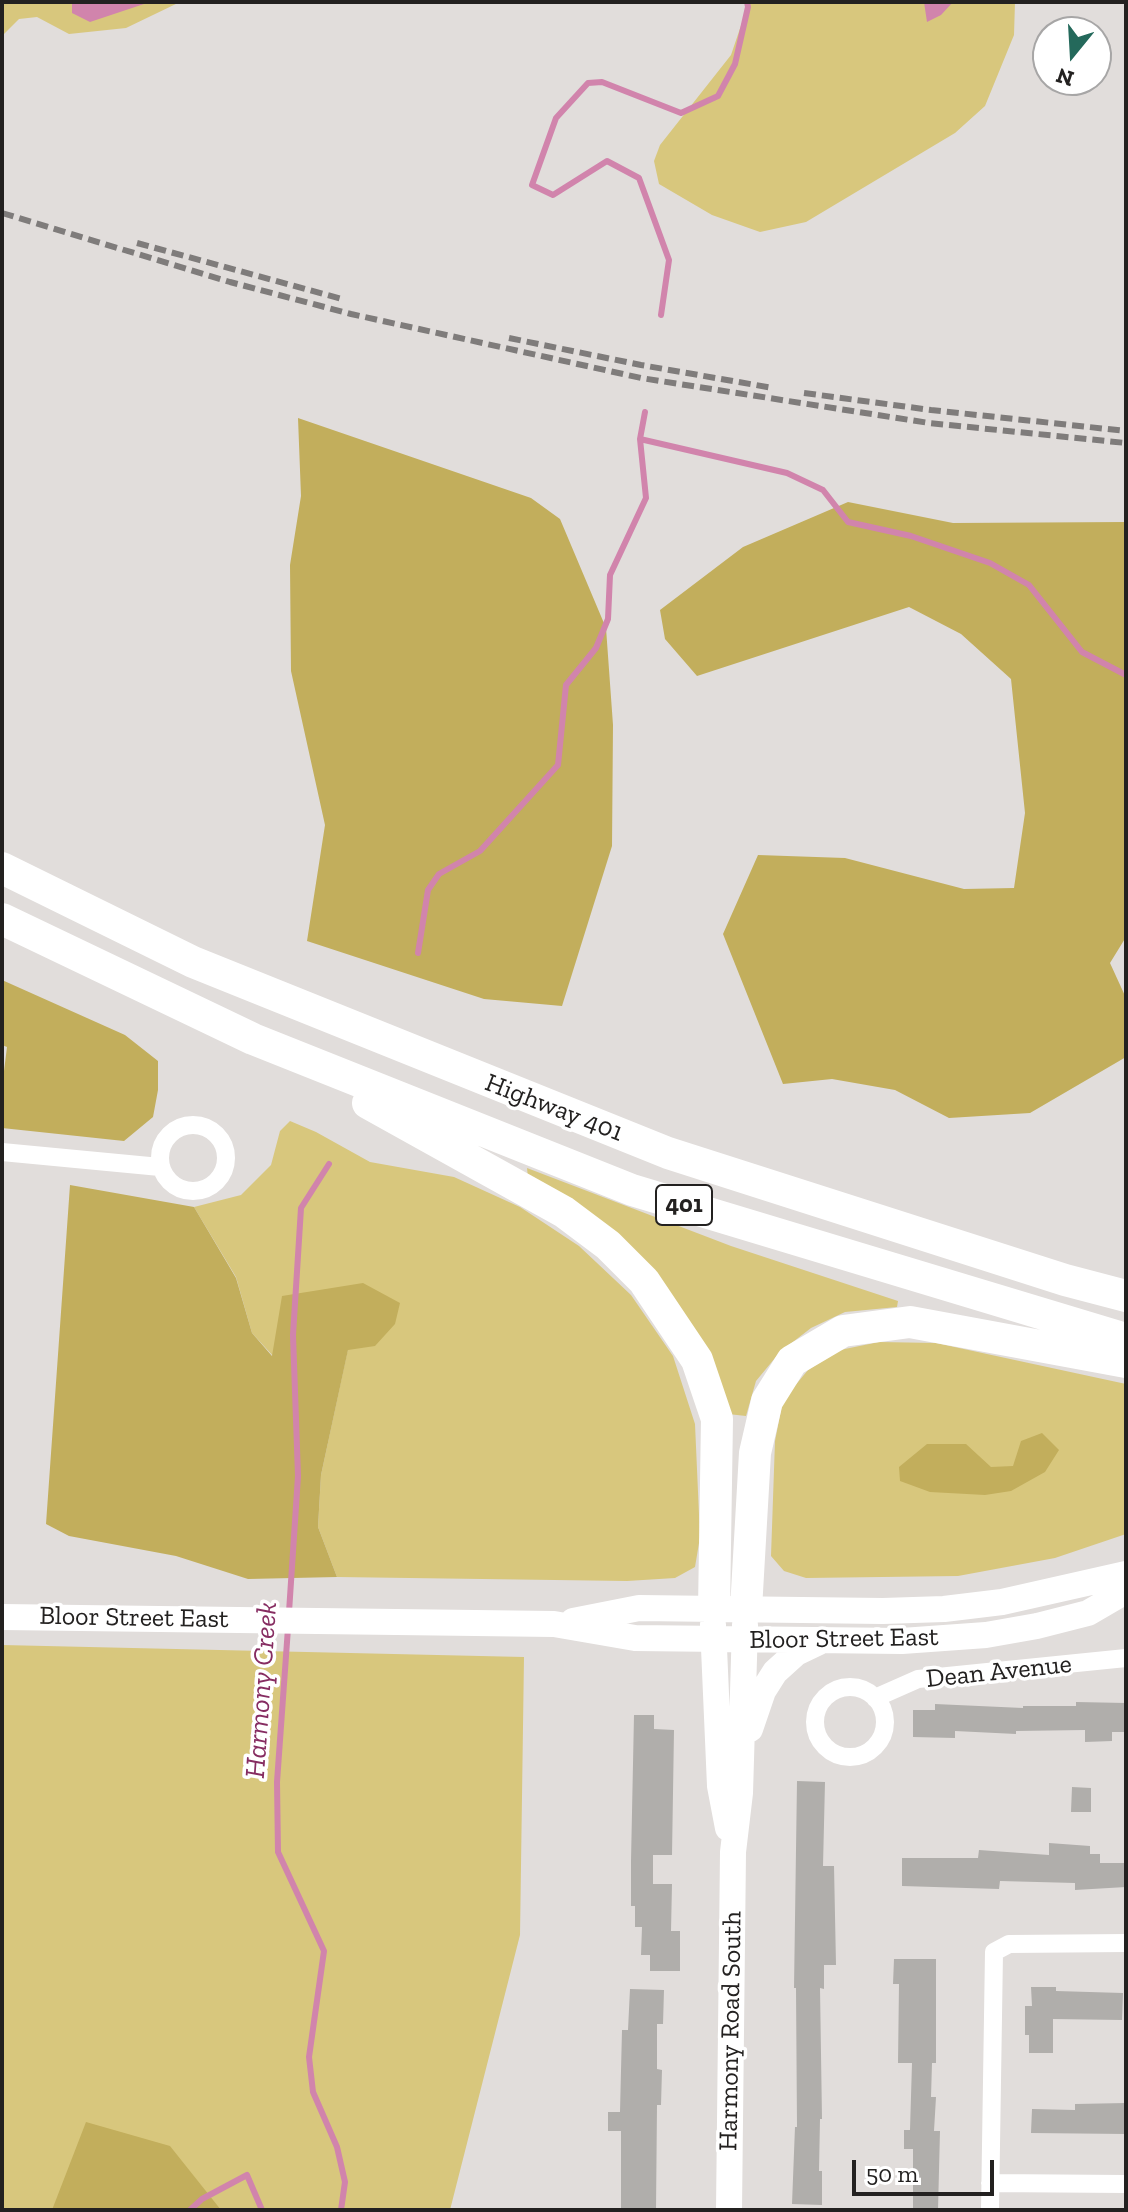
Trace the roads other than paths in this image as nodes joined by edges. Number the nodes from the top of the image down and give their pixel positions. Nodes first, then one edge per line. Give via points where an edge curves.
1 (2, 868) edge
2 (2, 919) edge
3 (253, 1039) junction
4 (2, 1152) edge
5 (160, 1167) dead end
6 (1126, 1296) edge
7 (1126, 1339) edge
8 (1126, 1362) edge
9 (1126, 1574) edge
10 (1126, 1591) edge
11 (2, 1617) edge
12 (724, 1619) junction
13 (744, 1641) junction
14 (822, 1641) junction
15 (1126, 1658) edge
16 (875, 1698) dead end
17 (742, 1755) junction
18 (733, 1852) junction
19 (1126, 1943) edge
20 (990, 2183) junction
21 (1126, 2184) edge
22 (729, 2210) edge
23 (990, 2210) edge

1 - 6 highway, Highway 401 / 401 via 193,962 668,1153
2 - 3 highway, Highway 401 / 401
3 - 7 highway, Highway 401 / 401 via 632,1190
3 - 12 highway via 564,1212 644,1281 697,1360 717,1419
4 - 5 street
8 - 12 highway via 910,1322 843,1331 792,1361 767,1401
9 - 12 main road, Bloor Street East via 1002,1602 944,1609
10 - 14 main road, Bloor Street East via 1088,1613 999,1633
11 - 12 main road, Bloor Street East via 554,1624 639,1608
12 - 13 main road, Harmony Road South
12 - 18 main road, Harmony Road South via 720,1786
13 - 14 main road, Bloor Street East
13 - 17 main road, Harmony Road South
14 - 17 main road via 785,1661 767,1684
15 - 16 street, Dean Avenue via 918,1679
17 - 18 main road, Harmony Road South
18 - 22 main road, Harmony Road South
19 - 20 street via 1009,1944 994,1952
20 - 21 street
20 - 23 street

